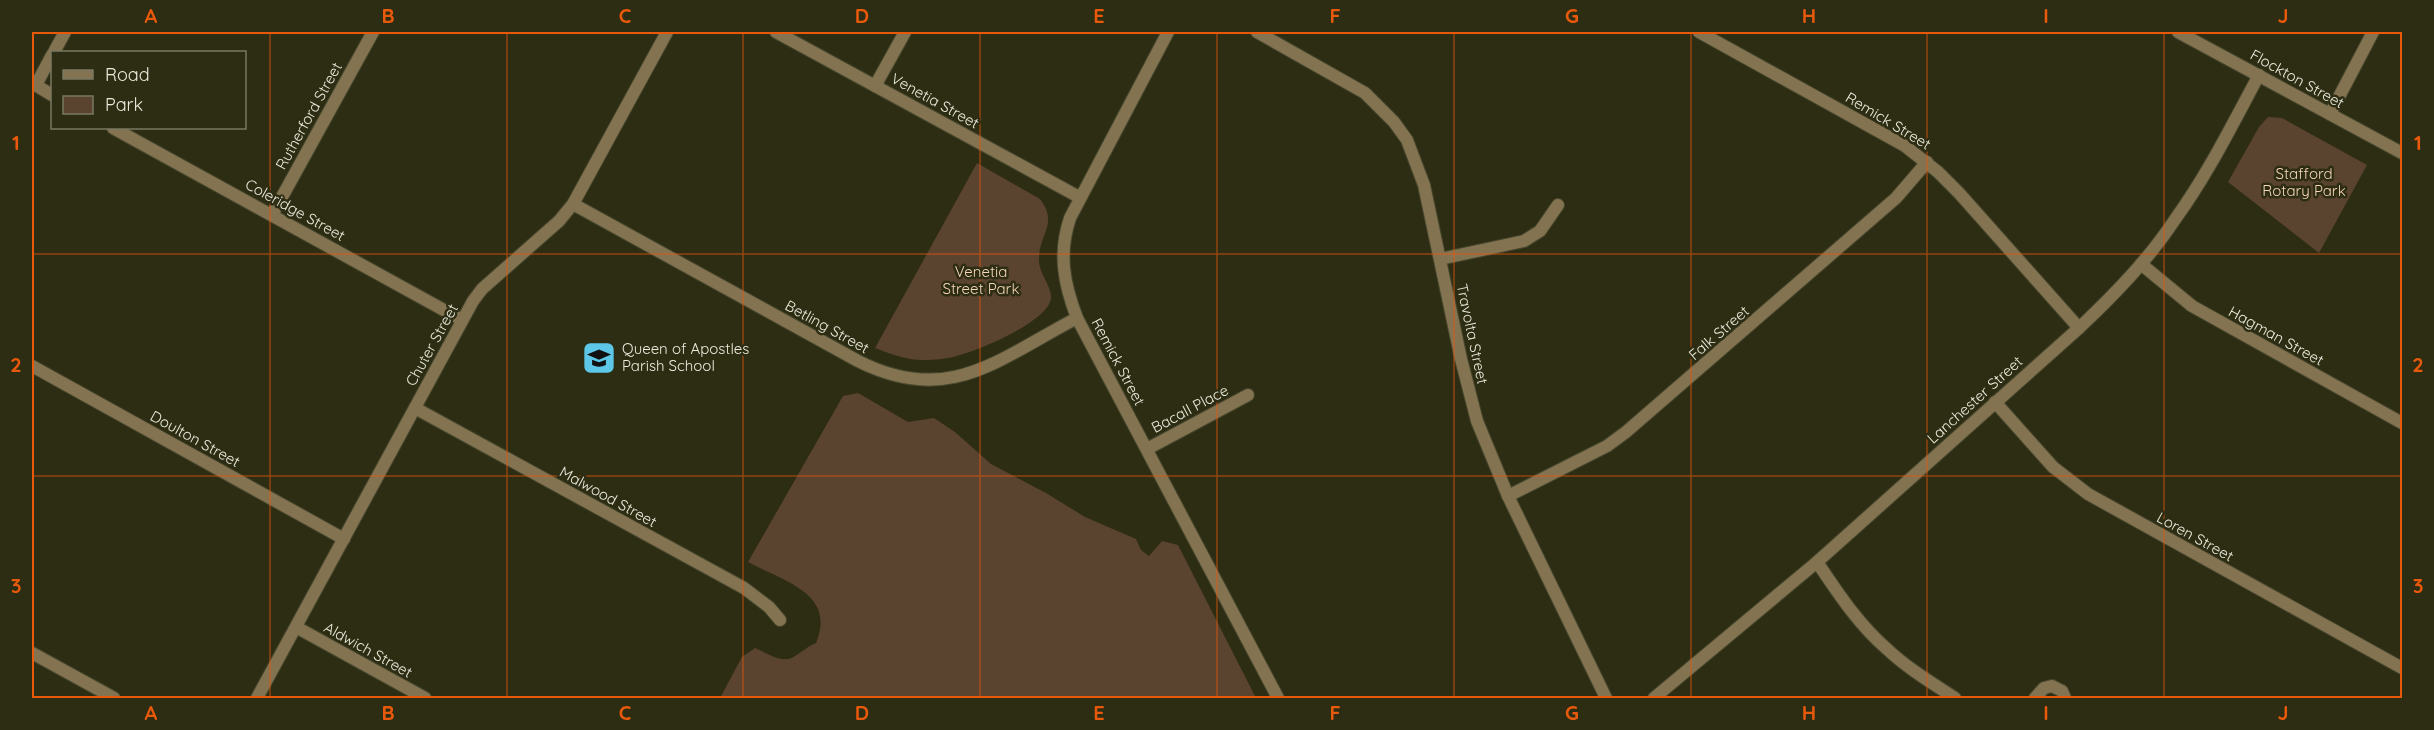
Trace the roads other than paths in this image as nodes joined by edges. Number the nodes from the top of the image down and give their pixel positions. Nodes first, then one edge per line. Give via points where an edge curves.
1 (65, 32) edge
2 (373, 32) edge
3 (667, 32) edge
4 (776, 32) edge
5 (905, 32) edge
6 (1168, 32) edge
7 (1257, 32) edge
8 (1699, 32) edge
9 (2178, 32) edge
10 (2373, 32) edge
11 (55, 51) edge
12 (51, 57) edge
13 (2259, 75) junction
14 (34, 84) edge
15 (875, 86) junction
16 (51, 94) edge
17 (2330, 114) junction
18 (114, 129) edge
19 (2403, 153) edge
20 (1927, 162) junction
21 (1079, 197) junction
22 (573, 204) junction
23 (1558, 205) dead end
24 (272, 215) junction
25 (1440, 259) junction
26 (2141, 264) junction
27 (1077, 318) junction
28 (462, 320) junction
29 (2079, 328) junction
30 (32, 366) edge
31 (1248, 395) dead end
32 (1995, 402) junction
33 (415, 408) junction
34 (2403, 423) edge
35 (1147, 449) junction
36 (1508, 496) junction
37 (344, 538) junction
38 (1817, 562) junction
39 (780, 620) dead end
40 (296, 627) junction
41 (32, 653) edge
42 (2403, 669) edge
43 (114, 699) edge
44 (257, 699) edge
45 (425, 699) edge
46 (1278, 699) edge
47 (1606, 699) edge
48 (1654, 699) edge
49 (1955, 699) edge
50 (2035, 699) edge
51 (2065, 699) edge

1 - 11 street
2 - 24 street, Rutherford Street
3 - 22 street, Chuter Street
4 - 15 street, Venetia Street
5 - 15 street
6 - 21 street, Remick Street
7 - 25 street, Travolta Street via 1365,93 1394,122 1416,159
8 - 20 street, Remick Street via 1891,138
9 - 13 street, Flockton Street
10 - 17 street
12 - 14 street
13 - 17 street, Flockton Street
13 - 26 street, Lanchester Street via 2185,206
14 - 16 street
15 - 21 street, Venetia Street
17 - 19 street, Flockton Street
18 - 24 street, Coleridge Street
20 - 29 street, Remick Street
20 - 36 street, Falk Street via 1896,198 1626,432 1607,446
21 - 27 street, Remick Street via 1066,229 1063,259 1065,284
22 - 27 street, Betling Street via 858,361 898,378 941,380 971,374
22 - 28 street, Chuter Street via 560,221 482,289
23 - 25 street via 1540,231 1524,241
24 - 28 street, Coleridge Street
25 - 36 street, Travolta Street via 1468,390
26 - 29 street, Lanchester Street
26 - 34 street, Hagman Street via 2192,306
27 - 35 street, Remick Street
28 - 33 street, Chuter Street
29 - 32 street, Lanchester Street
30 - 37 street, Doulton Street
31 - 35 street, Bacall Place
32 - 38 street, Lanchester Street
32 - 42 street, Loren Street via 2053,467 2088,494
33 - 37 street, Chuter Street
33 - 39 street, Malwood Street via 744,588 770,607
35 - 46 street, Remick Street
36 - 47 street, Travolta Street
37 - 40 street, Chuter Street
38 - 48 street, Lanchester Street
38 - 49 street via 1848,608 1887,650
40 - 44 street, Chuter Street
40 - 45 street, Aldwich Street
41 - 43 street
50 - 51 street via 2044,688 2052,686 2062,691

